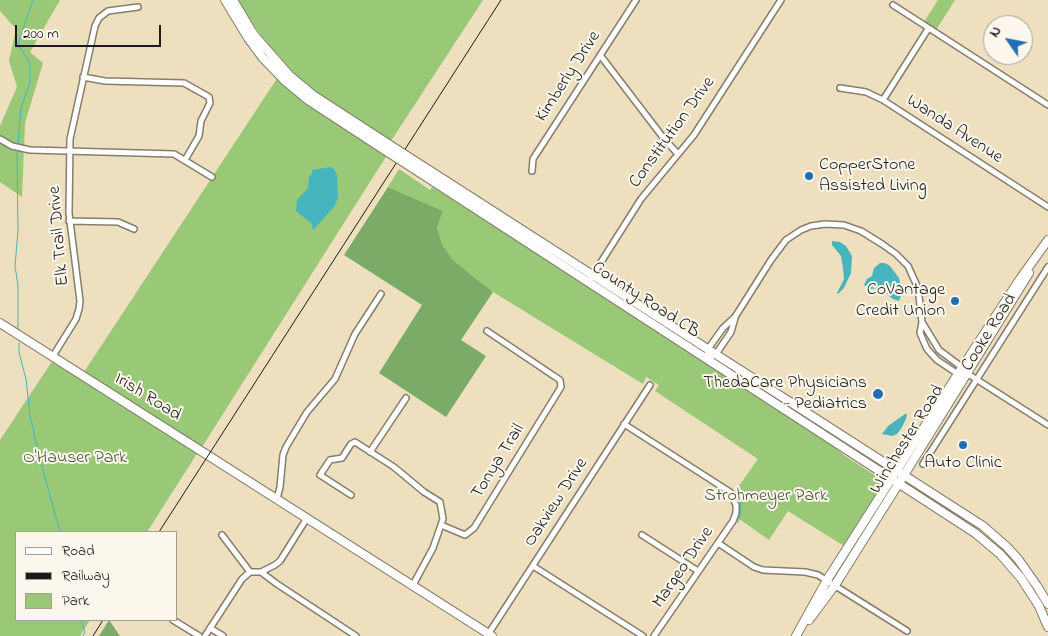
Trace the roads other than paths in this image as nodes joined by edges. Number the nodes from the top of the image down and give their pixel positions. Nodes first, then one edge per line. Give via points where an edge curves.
1 (225, 0) edge
2 (233, 0) edge
3 (636, 0) edge
4 (781, 0) edge
5 (893, 5) dead end
6 (138, 7) dead end
7 (928, 29) junction
8 (600, 55) junction
9 (83, 76) junction
10 (840, 88) dead end
11 (882, 100) junction
12 (1048, 105) edge
13 (0, 139) edge
14 (388, 148) junction
15 (69, 151) junction
16 (678, 154) junction
17 (185, 160) junction
18 (413, 164) junction
19 (532, 171) dead end
20 (212, 177) dead end
21 (1048, 207) edge
22 (70, 221) junction
23 (134, 229) dead end
24 (1048, 240) edge
25 (1038, 255) junction
26 (1048, 267) edge
27 (593, 275) junction
28 (588, 282) junction
29 (381, 294) dead end
30 (735, 317) junction
31 (922, 322) junction
32 (0, 323) edge
33 (487, 331) dead end
34 (708, 349) junction
35 (716, 354) junction
36 (53, 356) junction
37 (707, 360) junction
38 (962, 366) junction
39 (958, 374) junction
40 (968, 374) junction
41 (976, 380) junction
42 (650, 385) dead end
43 (406, 398) dead end
44 (624, 424) junction
45 (1048, 425) edge
46 (370, 452) junction
47 (923, 464) dead end
48 (897, 470) junction
49 (904, 475) junction
50 (892, 478) junction
51 (899, 483) junction
52 (350, 495) dead end
53 (277, 499) junction
54 (308, 518) junction
55 (440, 525) junction
56 (222, 535) dead end
57 (642, 536) dead end
58 (718, 543) junction
59 (533, 566) junction
60 (698, 571) junction
61 (250, 572) junction
62 (261, 572) junction
63 (826, 580) junction
64 (413, 585) junction
65 (834, 585) junction
66 (1048, 604) edge
67 (176, 621) edge
68 (1047, 622) edge
69 (210, 628) junction
70 (907, 631) dead end
71 (489, 635) edge
72 (199, 636) edge
73 (205, 636) edge
74 (223, 636) edge
75 (356, 636) edge
76 (643, 636) edge
77 (654, 636) edge
78 (796, 636) edge

1 - 14 main road, County Road CB via 262,57 284,80 308,100
2 - 14 main road, County Road CB via 254,35 289,75
3 - 8 street, Kimberly Drive
4 - 16 street, Constitution Drive via 694,135
5 - 7 street
6 - 9 street, Elk Trail Drive via 113,9 99,18
7 - 11 street
7 - 12 street
8 - 16 street
8 - 19 street, Kimberly Drive via 534,159
9 - 15 street, Elk Trail Drive
9 - 17 street via 105,81 184,83 206,96 210,105 201,121 199,136
10 - 11 street, Wanda Avenue via 866,92
11 - 21 street, Wanda Avenue
13 - 15 street via 21,148
14 - 18 main road, County Road CB, bridge
15 - 17 street via 170,154
15 - 22 street, Elk Trail Drive
16 - 27 street, Constitution Drive via 641,199
17 - 20 street
18 - 27 main road, County Road CB
18 - 28 main road, County Road CB
22 - 23 street via 118,222
22 - 36 street, Elk Trail Drive via 79,309
24 - 25 main road, Winchester Road
25 - 38 main road, Winchester Road
25 - 40 main road, Winchester Road
26 - 41 street, Cooke Road
27 - 28 street, Constitution Drive
27 - 34 main road, County Road CB
28 - 37 main road, County Road CB
29 - 53 street via 355,334 335,380 307,412 286,447
30 - 31 street via 786,240 811,226 835,224 861,231 902,259 916,281
30 - 34 street
30 - 35 street via 731,332
31 - 38 street via 939,350
31 - 39 street via 920,333 927,349 940,363
32 - 36 main road, Irish Road
33 - 55 street, Tonya Trail via 557,378 561,383 560,390 474,528 464,535
34 - 35 main road, County Road CB
34 - 37 street
35 - 37 street
35 - 48 main road, County Road CB
36 - 53 main road, Irish Road
37 - 50 main road, County Road CB
38 - 39 main road, Winchester Road
38 - 40 street
39 - 40 street
39 - 48 main road, Winchester Road
40 - 41 street
40 - 49 main road, Winchester Road
41 - 45 street
41 - 47 street, Cooke Road
42 - 44 street, Oakview Drive
43 - 46 street
44 - 58 street, Margeo Drive via 732,495 736,505 735,517
44 - 59 street, Oakview Drive
46 - 52 street via 354,442 342,458 330,460 320,476
46 - 55 street via 440,502 443,513
48 - 49 main road, County Road CB
48 - 50 main road, Winchester Road
49 - 51 main road, Winchester Road
49 - 66 main road, County Road CB via 995,536 1027,571
50 - 51 main road, County Road CB
50 - 63 main road, Winchester Road
51 - 65 main road, Winchester Road
51 - 68 main road, County Road CB via 975,533 1000,554 1021,578
53 - 54 main road, Irish Road
54 - 62 street via 280,561
54 - 64 main road, Irish Road
55 - 64 street via 431,554
56 - 61 street
57 - 60 street
58 - 60 street, Margeo Drive
58 - 63 street via 759,569 810,573
59 - 71 street, Oakview Drive
59 - 76 street
60 - 77 street, Margeo Drive
61 - 62 street
61 - 69 street
62 - 75 street
63 - 65 street
63 - 78 main road, Winchester Road
64 - 71 main road, Irish Road
65 - 70 street
65 - 78 main road, Winchester Road
67 - 72 street
69 - 73 street
69 - 74 street

